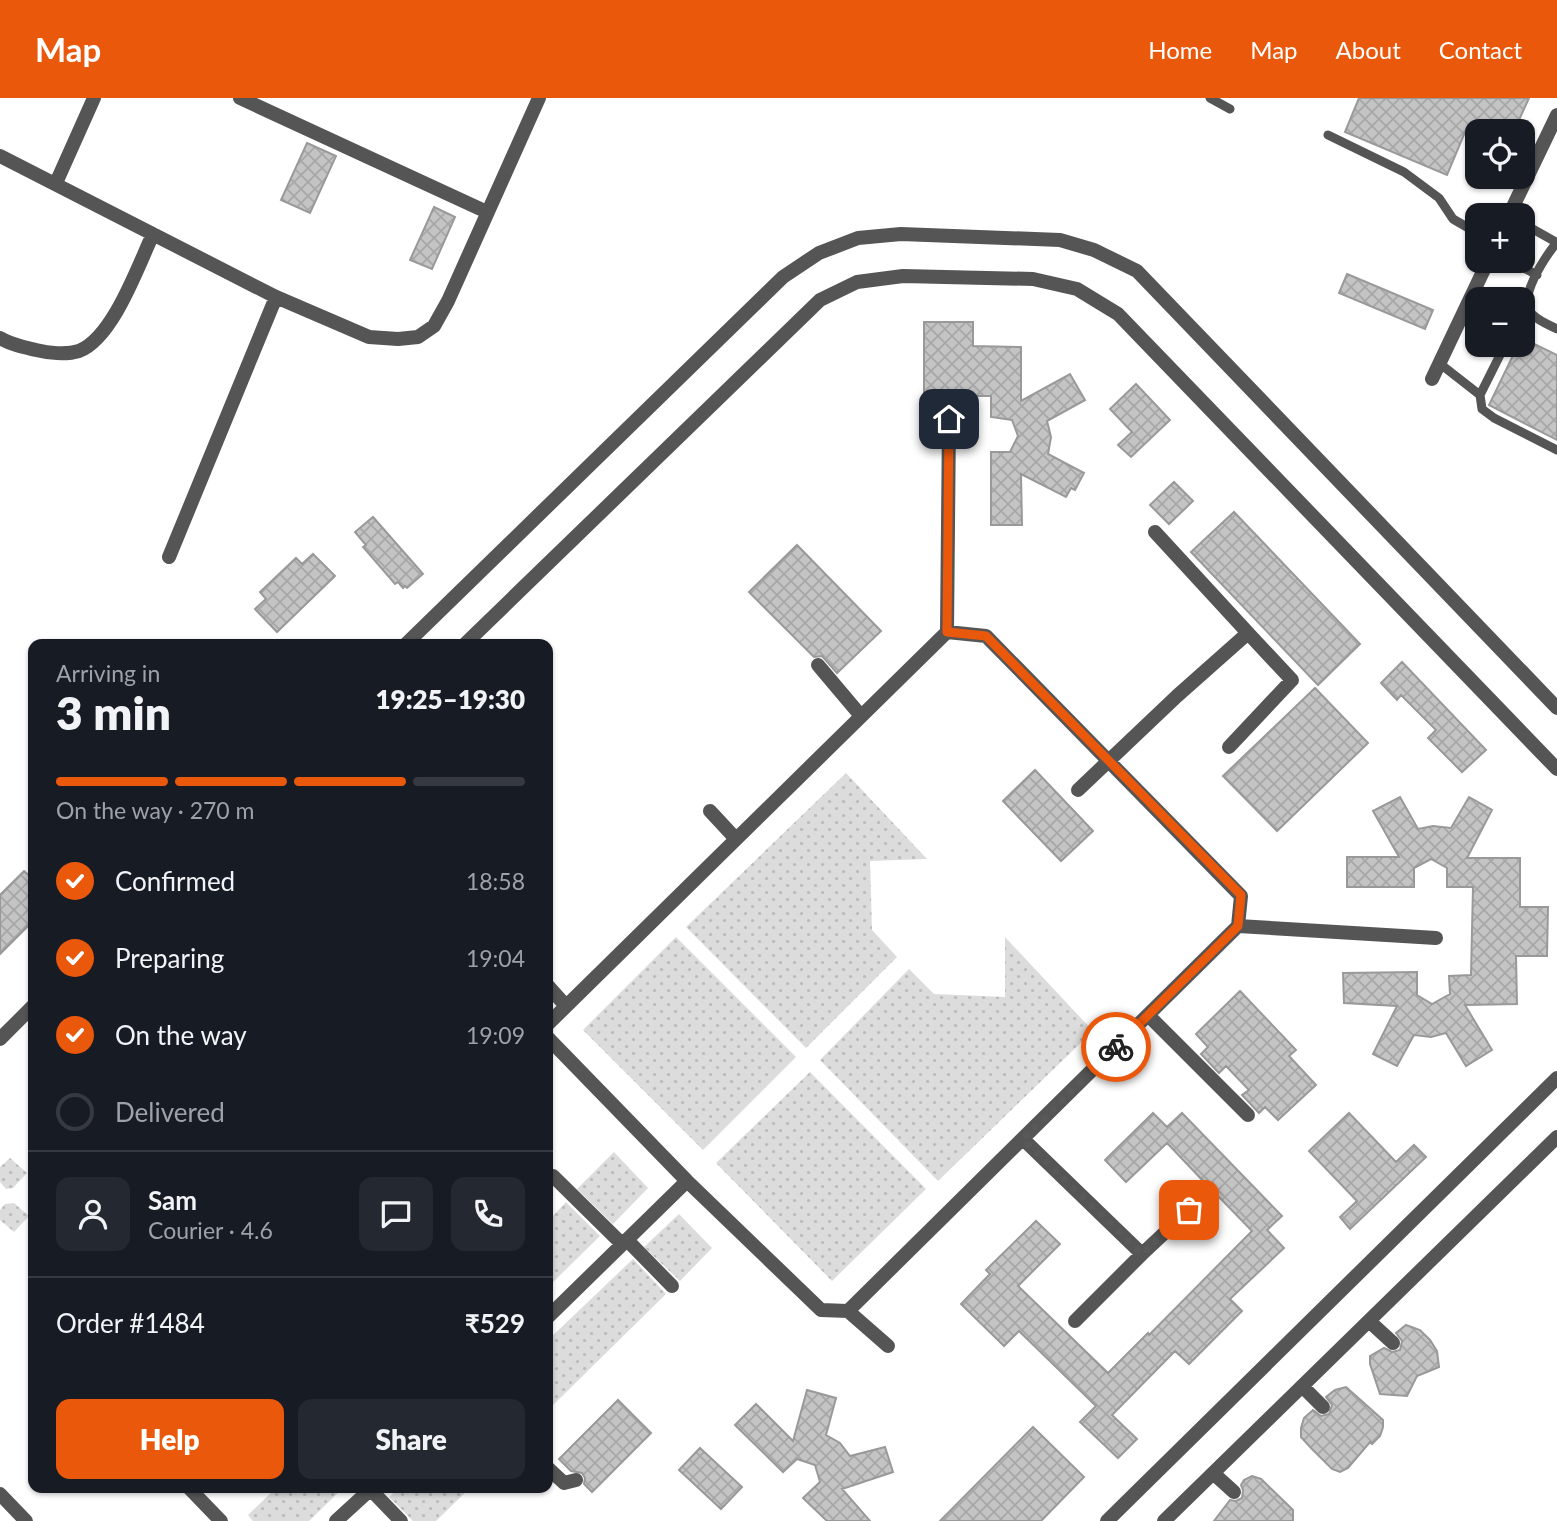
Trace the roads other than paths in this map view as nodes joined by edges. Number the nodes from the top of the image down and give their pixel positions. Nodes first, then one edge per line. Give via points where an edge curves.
1 (94, 98) edge
2 (240, 98) edge
3 (539, 98) edge
4 (1210, 98) edge
5 (1230, 109) dead end
6 (1555, 123) edge
7 (1328, 135) dead end
8 (0, 156) edge
9 (56, 183) junction
10 (1515, 203) edge
11 (487, 212) junction
12 (1465, 226) edge
13 (1535, 230) edge
14 (153, 234) junction
15 (1557, 242) edge
16 (1482, 273) edge
17 (1533, 273) edge
18 (1537, 275) junction
19 (276, 297) junction
20 (1557, 329) edge
21 (0, 338) edge
22 (1499, 357) edge
23 (1439, 363) junction
24 (1432, 379) dead end
25 (1480, 395) junction
26 (949, 419) dead end
27 (1557, 450) edge
28 (1155, 532) dead end
29 (169, 557) dead end
30 (947, 632) junction
31 (1248, 633) junction
32 (411, 639) edge
33 (471, 639) edge
34 (818, 665) dead end
35 (1557, 708) edge
36 (861, 716) junction
37 (1229, 747) dead end
38 (1109, 761) junction
39 (1557, 769) edge
40 (1078, 790) dead end
41 (710, 811) dead end
42 (736, 839) junction
43 (1238, 926) junction
44 (1436, 938) dead end
45 (553, 992) edge
46 (566, 1006) junction
47 (28, 1011) edge
48 (1148, 1015) junction
49 (553, 1019) edge
50 (0, 1039) edge
51 (553, 1043) edge
52 (1557, 1078) edge
53 (1248, 1115) dead end
54 (1557, 1137) edge
55 (1023, 1139) junction
56 (553, 1176) dead end
57 (687, 1181) junction
58 (1207, 1193) dead end
59 (624, 1242) junction
60 (1142, 1254) junction
61 (672, 1286) dead end
62 (848, 1311) junction
63 (553, 1312) edge
64 (1074, 1321) dead end
65 (1369, 1321) junction
66 (1393, 1343) dead end
67 (888, 1346) dead end
68 (1302, 1386) junction
69 (1323, 1407) dead end
70 (553, 1473) edge
71 (1213, 1473) junction
72 (576, 1479) dead end
73 (1234, 1492) dead end
74 (194, 1493) edge
75 (366, 1493) edge
76 (376, 1493) edge
77 (0, 1494) edge
78 (26, 1521) edge
79 (221, 1521) edge
80 (337, 1521) edge
81 (401, 1521) edge
82 (1107, 1521) edge
83 (1164, 1521) edge

1 - 9 street
2 - 11 street
3 - 11 street
4 - 5 lane
6 - 10 street
7 - 12 lane via 1404,172 1439,198 1453,219
8 - 9 street
9 - 14 street
11 - 19 street via 448,301 434,326 418,337 369,337
13 - 15 lane
14 - 19 street
14 - 21 street via 116,312 96,340 78,351 50,353
15 - 18 lane
16 - 23 street
17 - 18 lane
18 - 20 lane via 1526,295 1527,307
19 - 29 street
22 - 25 lane
23 - 24 street
23 - 25 lane
25 - 27 lane via 1482,409 1493,418
26 - 30 street
28 - 31 street
30 - 36 street
30 - 38 street via 986,636
31 - 37 street via 1292,680
31 - 38 street
32 - 35 street via 783,278 819,253 858,238 901,234 1060,240 1137,271
33 - 39 street via 820,300 858,282 904,276 1033,279 1077,289 1118,314
34 - 36 street
36 - 42 street
38 - 40 street
38 - 43 street via 1241,895
41 - 42 street
42 - 46 street
43 - 44 street
43 - 48 street
45 - 46 street
46 - 49 street
47 - 50 street
48 - 53 street
48 - 55 street
51 - 57 street
52 - 82 street
54 - 65 street
55 - 60 street
55 - 62 street
56 - 59 street
57 - 59 street
57 - 62 street via 821,1311
58 - 60 street
59 - 61 street
59 - 63 street
60 - 64 street
62 - 67 street
65 - 66 street
65 - 68 street
68 - 69 street
68 - 71 street
70 - 72 street via 564,1483
71 - 73 street
71 - 83 street
74 - 79 street
75 - 80 street
76 - 81 street
77 - 78 street

